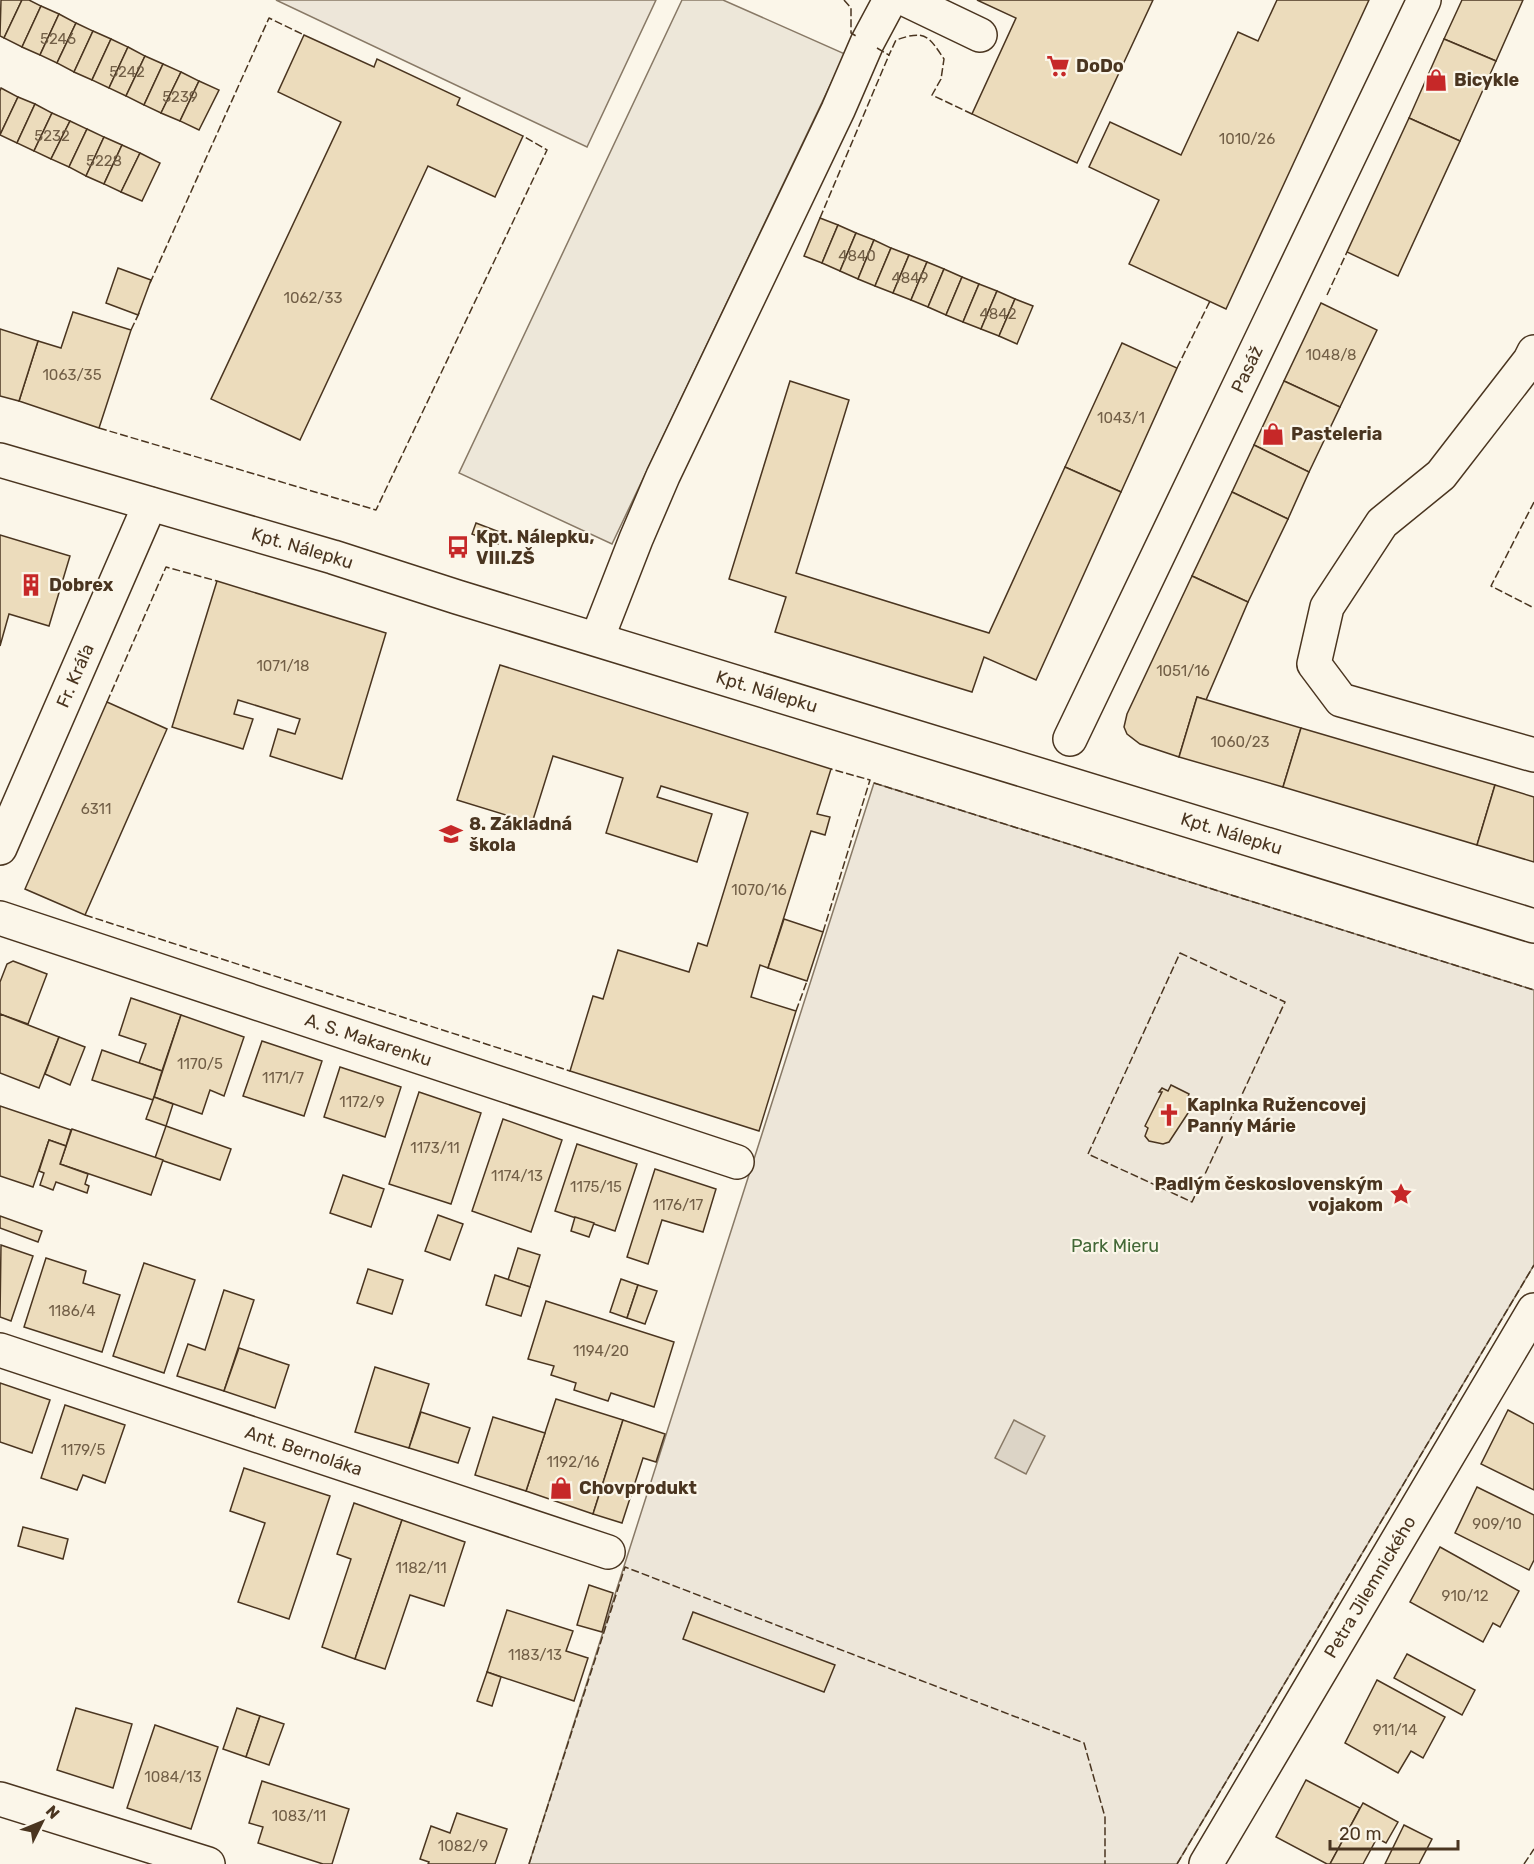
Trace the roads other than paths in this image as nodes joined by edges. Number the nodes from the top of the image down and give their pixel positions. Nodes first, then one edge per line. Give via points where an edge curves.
1 (890, 0) edge
2 (907, 0) edge
3 (1424, 0) edge
4 (980, 35) dead end
5 (1534, 352) edge
6 (0, 460) edge
7 (150, 504) junction
8 (597, 639) junction
9 (1070, 739) dead end
10 (1534, 756) edge
11 (0, 848) edge
12 (0, 918) edge
13 (1534, 926) edge
14 (737, 1162) dead end
15 (1534, 1310) edge
16 (0, 1350) edge
17 (608, 1552) dead end
18 (0, 1799) edge
19 (208, 1864) edge
20 (1206, 1864) edge

1 - 8 street via 663,476
2 - 4 street
3 - 9 street, Pasáž
5 - 10 street via 1441,476 1382,523 1327,607 1314,664 1341,700
6 - 7 street, Kpt. Nálepku
7 - 8 street, Kpt. Nálepku
7 - 11 street, Fr. Kráľa
8 - 13 street, Kpt. Nálepku
12 - 14 street, A. S. Makarenku
15 - 20 street, Petra Jilemnického
16 - 17 street, Ant. Bernoláka
18 - 19 street

